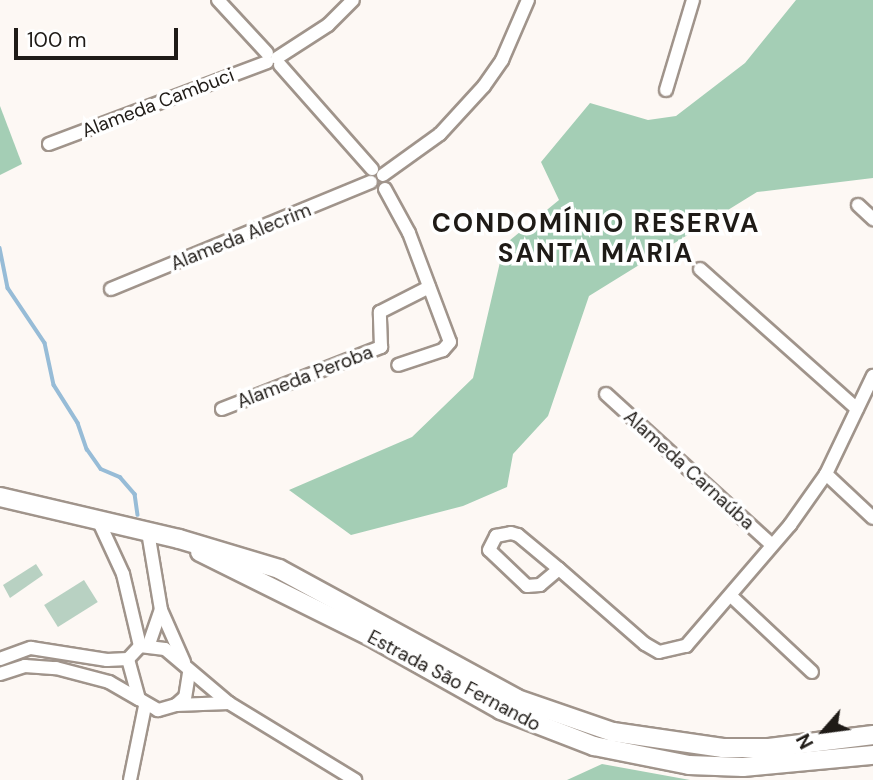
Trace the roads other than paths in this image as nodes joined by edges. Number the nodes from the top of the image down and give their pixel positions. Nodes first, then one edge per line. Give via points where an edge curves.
1 (218, 0) edge
2 (353, 0) edge
3 (528, 0) edge
4 (693, 0) edge
5 (273, 60) junction
6 (666, 90) dead end
7 (48, 144) dead end
8 (375, 175) junction
9 (858, 205) dead end
10 (873, 219) edge
11 (700, 269) dead end
12 (429, 287) junction
13 (111, 289) dead end
14 (398, 365) dead end
15 (873, 376) edge
16 (606, 394) dead end
17 (222, 409) dead end
18 (856, 409) junction
19 (826, 474) junction
20 (0, 497) edge
21 (873, 518) edge
22 (99, 522) junction
23 (148, 532) junction
24 (179, 540) junction
25 (772, 545) junction
26 (559, 569) junction
27 (731, 596) junction
28 (161, 610) junction
29 (144, 645) junction
30 (0, 659) edge
31 (128, 659) junction
32 (188, 670) junction
33 (812, 672) dead end
34 (0, 674) edge
35 (142, 703) junction
36 (229, 703) junction
37 (176, 705) junction
38 (873, 734) edge
39 (873, 755) edge
40 (130, 780) edge
41 (355, 780) edge

1 - 5 street
2 - 5 street, Alameda Cambuci via 328,25
3 - 8 street, Alameda Alecrim via 507,50 484,86 440,134
4 - 6 street
5 - 7 street, Alameda Cambuci
5 - 8 street
8 - 12 street via 386,189
8 - 13 street, Alameda Alecrim
9 - 10 street
11 - 18 street
12 - 14 street via 450,342 443,350
12 - 17 street, Alameda Peroba via 380,312 381,347
15 - 18 street
16 - 25 street, Alameda Carnaúba
18 - 19 street
19 - 21 street
19 - 25 street
20 - 22 main road, Estrada São Fernando
22 - 23 main road, Estrada São Fernando
22 - 29 street via 123,574
23 - 24 main road, Estrada São Fernando
23 - 28 street
24 - 38 main road, Estrada São Fernando via 279,569 517,699 613,732 723,748 769,748
24 - 39 main road, Estrada São Fernando via 501,709 594,746 689,765 743,767
25 - 27 street
26 - 26 street via 518,535 496,536 489,545 494,556 527,586 540,585
26 - 27 street via 659,652 686,646
27 - 33 street
28 - 29 street
28 - 32 street
29 - 31 street
29 - 32 street via 165,649
30 - 31 street via 31,648
31 - 35 street
32 - 36 street
32 - 37 street via 189,687
34 - 35 street via 25,666 55,668 109,682
35 - 37 street via 158,710
35 - 40 street
36 - 37 street
36 - 41 street

